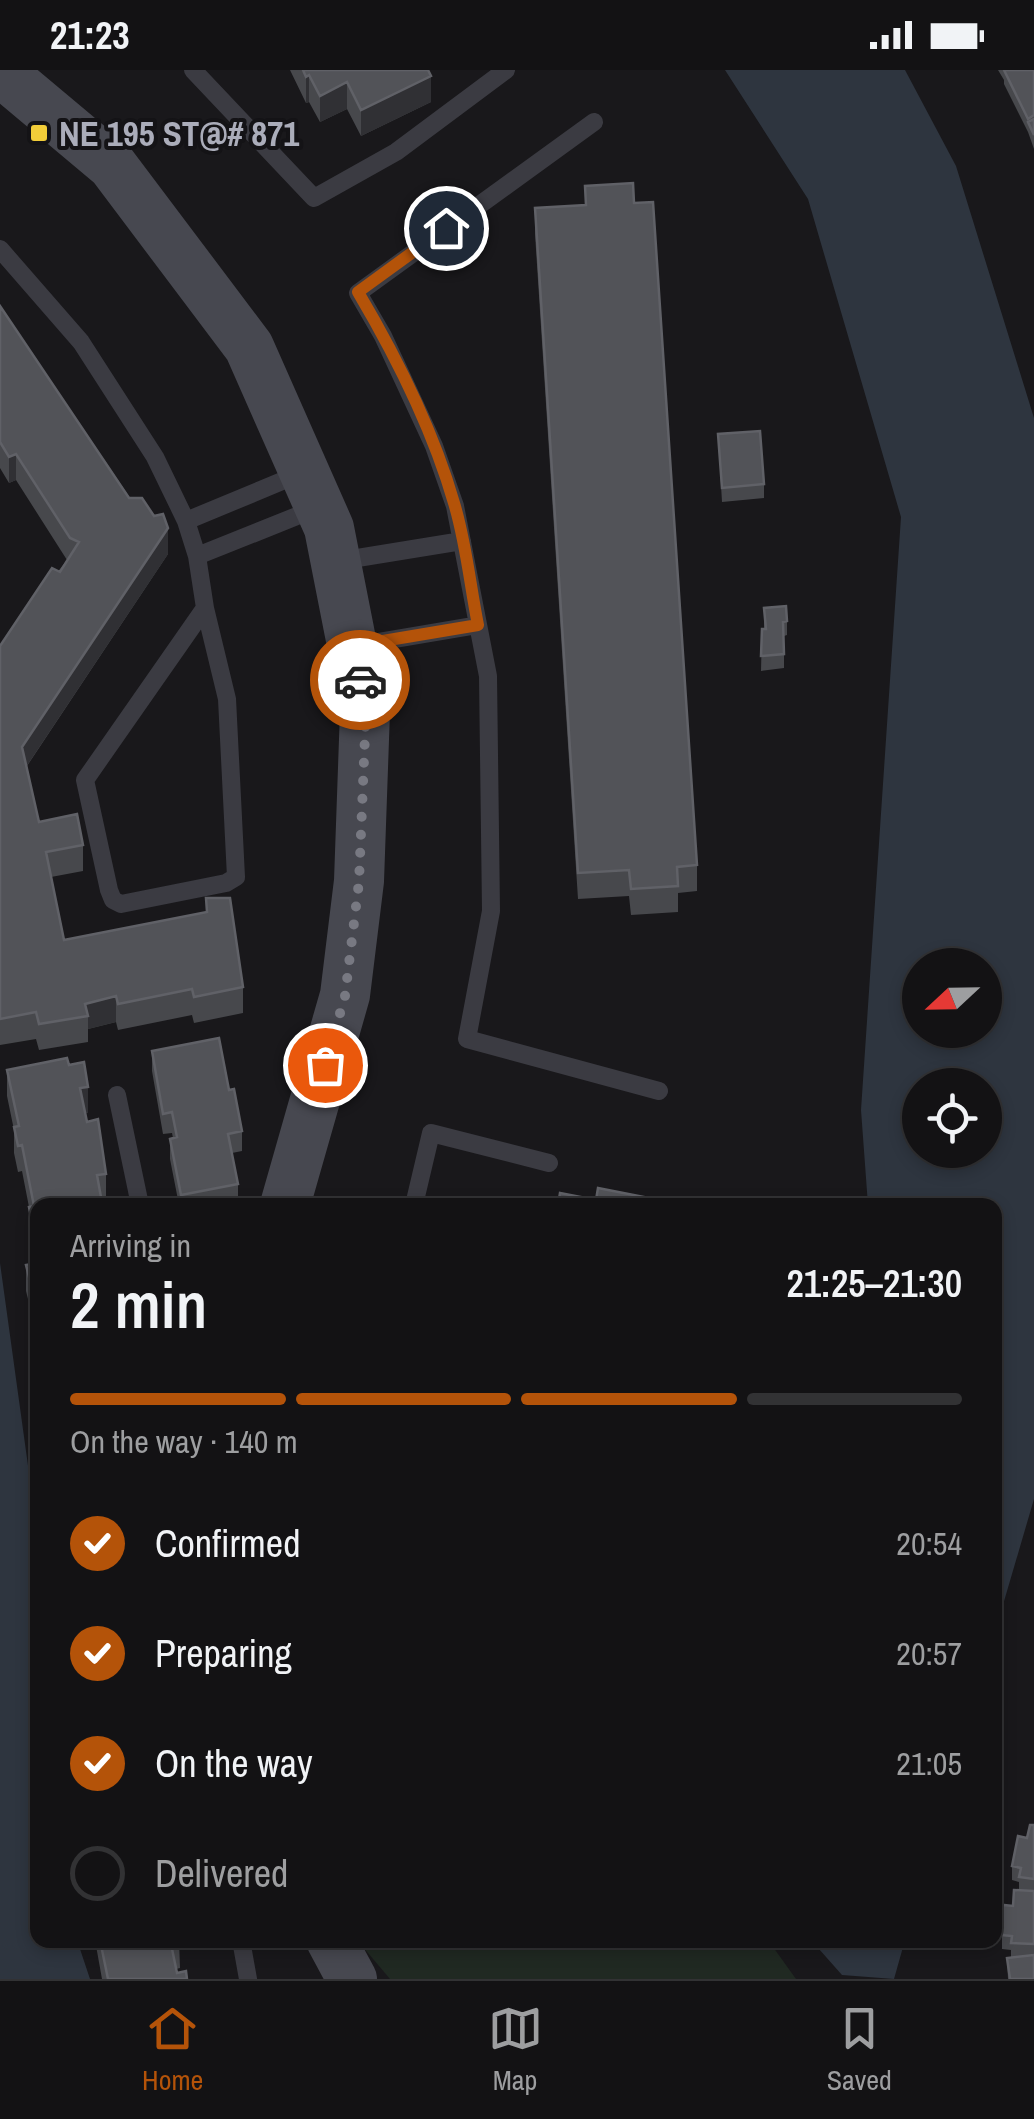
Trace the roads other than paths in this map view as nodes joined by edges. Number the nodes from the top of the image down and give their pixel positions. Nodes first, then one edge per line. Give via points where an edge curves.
1 (193, 70) edge
2 (506, 70) edge
3 (5, 72) edge
4 (594, 122) dead end
5 (0, 250) edge
6 (312, 490) junction
7 (186, 521) junction
8 (462, 541) junction
9 (197, 556) junction
10 (336, 561) junction
11 (205, 608) junction
12 (478, 625) junction
13 (353, 646) junction
14 (659, 1091) dead end
15 (117, 1095) dead end
16 (550, 1162) dead end
17 (139, 1198) edge
18 (288, 1198) edge
19 (416, 1198) edge
20 (242, 1948) edge
21 (336, 1948) edge
22 (248, 1979) edge
23 (352, 1979) edge

1 - 2 lane via 314,198 396,152
3 - 6 street via 112,165 249,347
4 - 8 lane via 358,292 434,446
5 - 7 lane via 80,342 156,458
6 - 7 lane
6 - 9 lane
6 - 10 street
7 - 9 lane
8 - 10 lane
8 - 12 lane
9 - 11 lane
10 - 13 street
11 - 11 lane via 227,700 236,877 121,904 109,890 85,780
12 - 13 lane
12 - 14 lane via 488,676 491,911 467,1039
13 - 18 street via 366,711 359,882 345,996
15 - 17 lane
16 - 19 lane via 431,1133
20 - 22 lane
21 - 23 street

